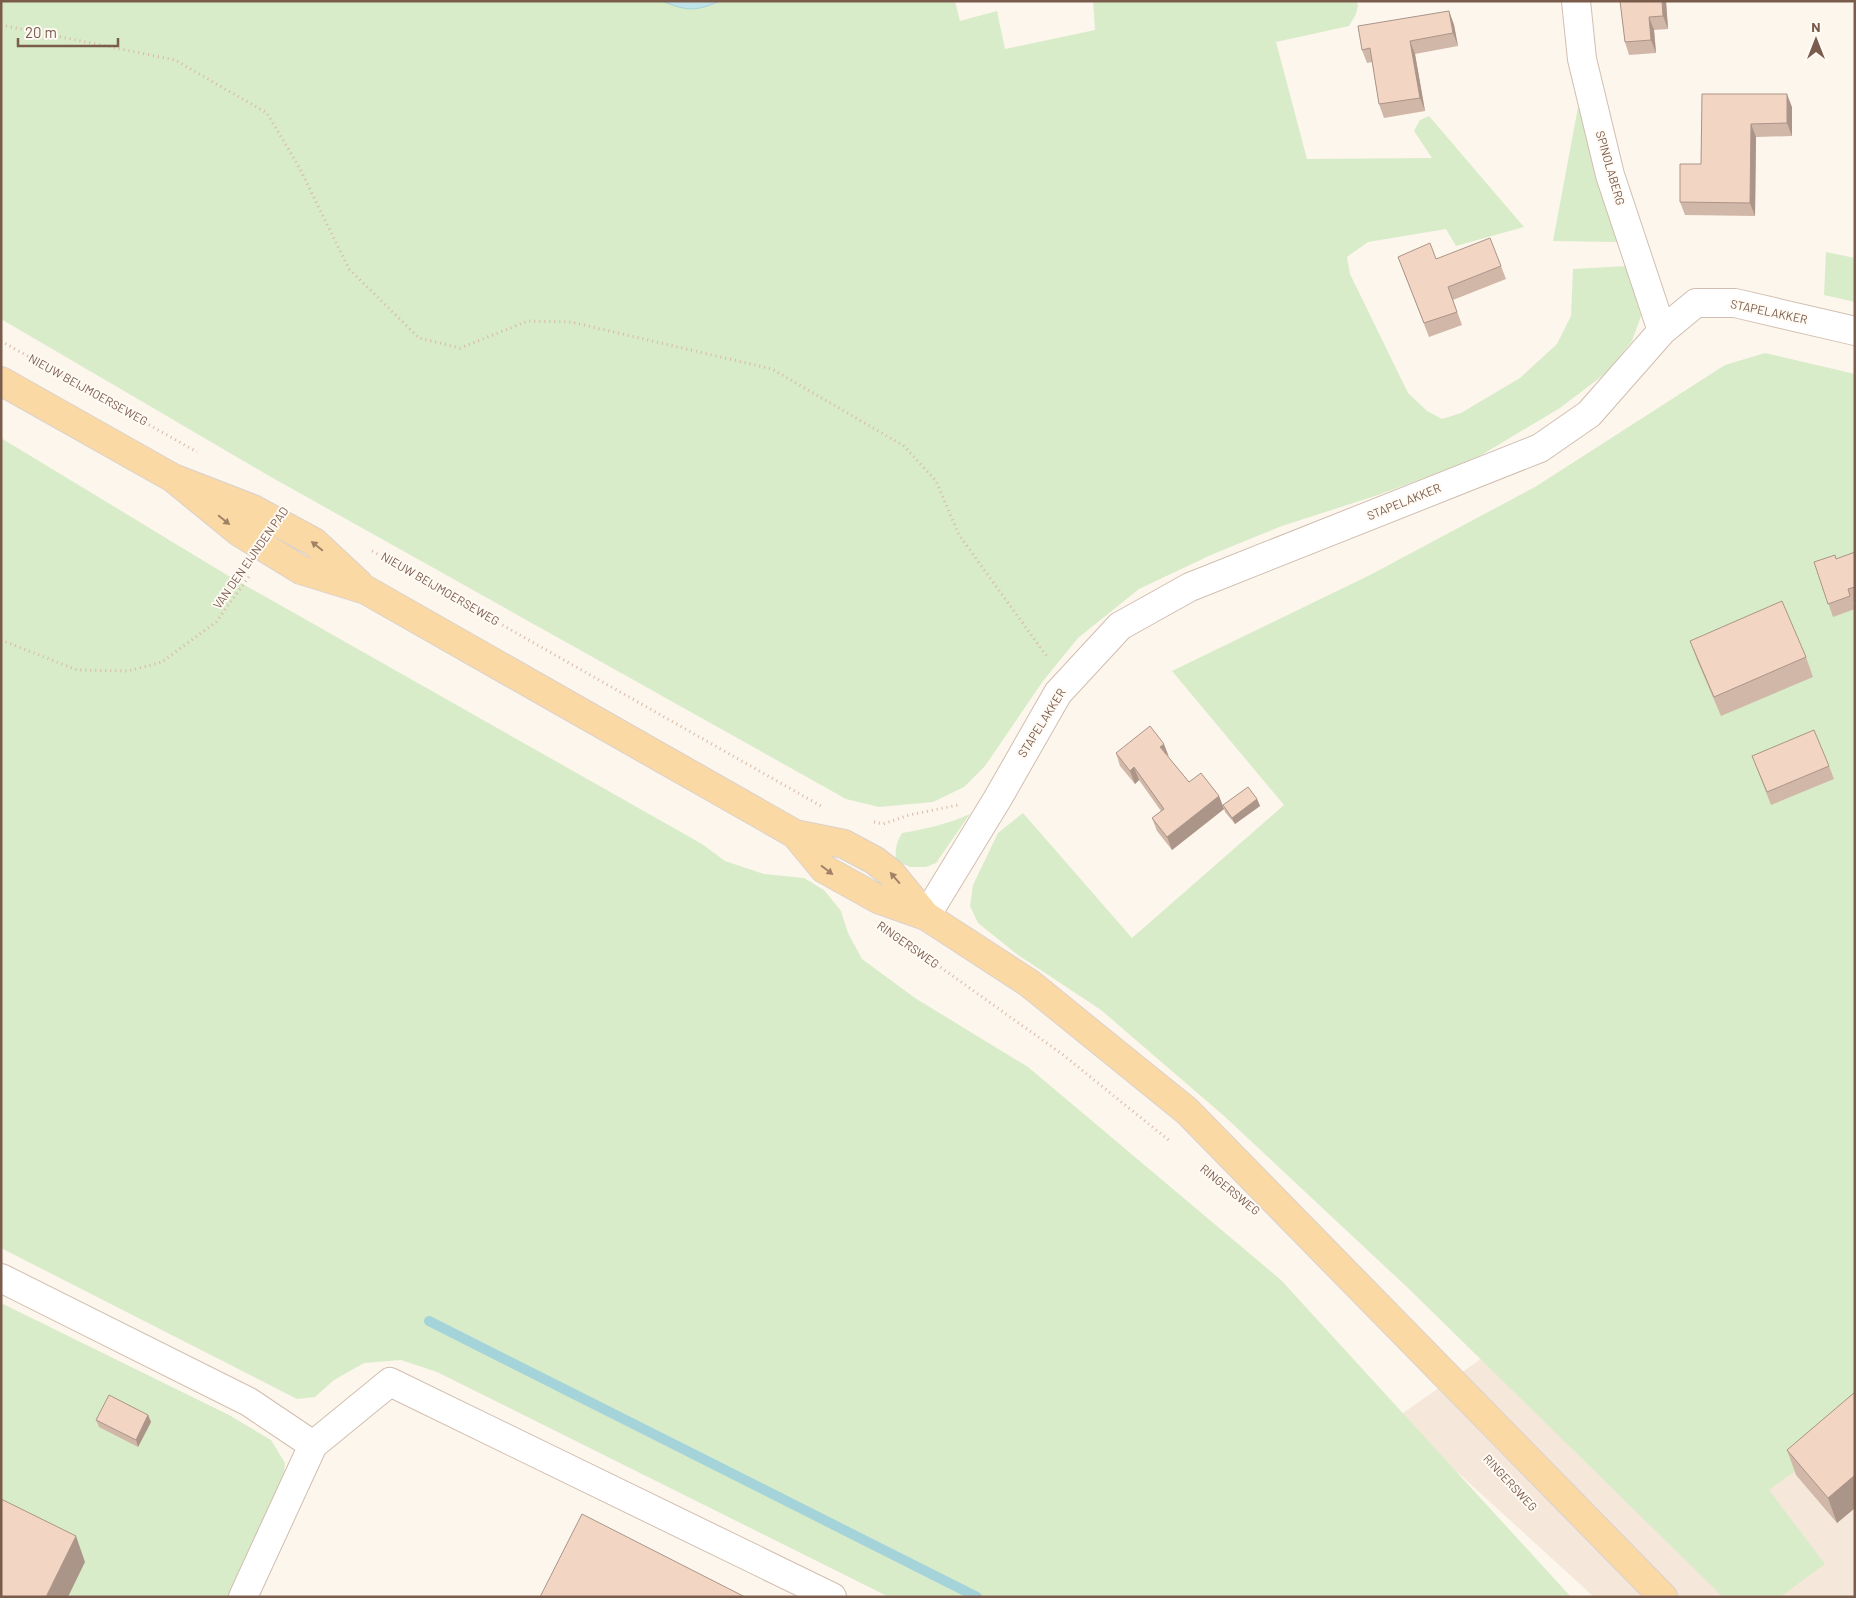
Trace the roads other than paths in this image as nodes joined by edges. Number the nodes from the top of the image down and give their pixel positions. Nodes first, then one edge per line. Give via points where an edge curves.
1 (1576, 1) edge
2 (1662, 331) junction
3 (1855, 331) edge
4 (1, 381) edge
5 (173, 478) junction
6 (366, 590) junction
7 (795, 834) junction
8 (926, 916) junction
9 (1, 1278) edge
10 (313, 1445) junction
11 (243, 1597) edge
12 (832, 1597) edge
13 (1663, 1597) edge

1 - 2 street, SPINOLABERG via 1582,59 1610,175
2 - 3 street, STAPELAKKER via 1696,303 1735,303
2 - 8 street, STAPELAKKER via 1589,414 1540,448 1190,587 1120,626 1058,692
4 - 5 main road
6 -> 5 main road via 314,542 253,509
5 -> 6 main road via 239,532 301,570
6 - 7 main road
7 -> 8 main road via 824,869 878,899
8 -> 7 main road via 891,873 874,860 844,844
8 - 13 main road, RINGERSWEG via 1029,983 1187,1111
9 - 10 street via 250,1402
10 - 11 street
10 - 12 street via 390,1382

